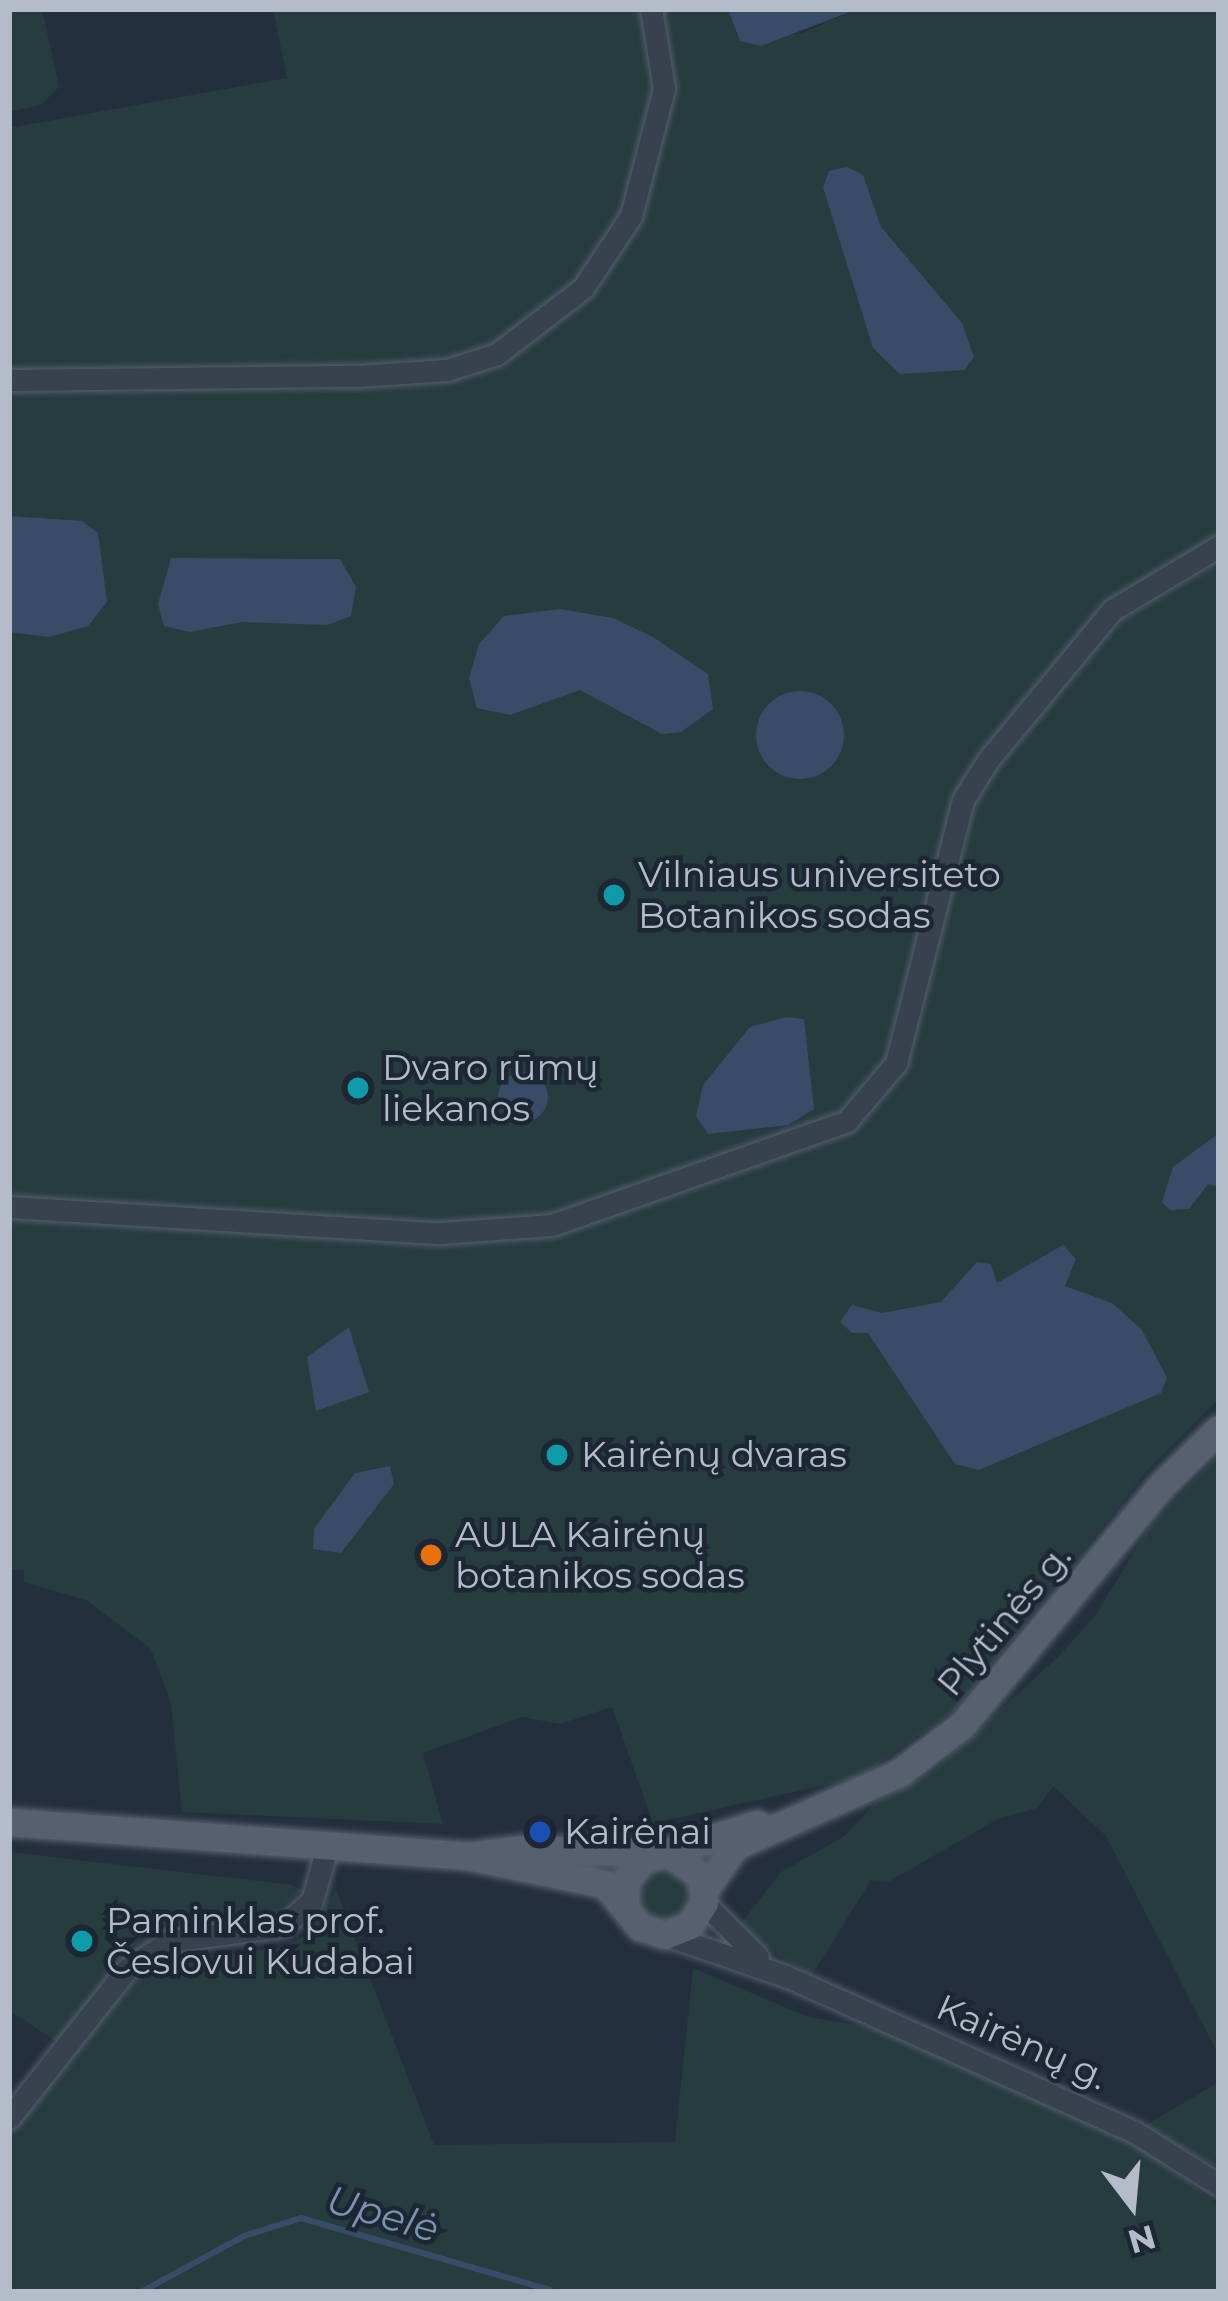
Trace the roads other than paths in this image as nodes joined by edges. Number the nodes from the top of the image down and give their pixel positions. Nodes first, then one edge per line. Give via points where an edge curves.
1 (651, 9) edge
2 (9, 380) edge
3 (1219, 546) edge
4 (9, 1207) edge
5 (1219, 1429) edge
6 (808, 1812) junction
7 (9, 1822) edge
8 (327, 1847) junction
9 (655, 1854) junction
10 (468, 1856) junction
11 (704, 1896) junction
12 (625, 1906) junction
13 (665, 1935) junction
14 (788, 1977) junction
15 (9, 2118) edge
16 (1219, 2185) edge

1 - 2 street via 664,88 632,216 583,288 497,354 447,370 357,376
3 - 4 street via 1112,610 988,760 963,800 896,1063 847,1121 552,1225 440,1233
5 - 6 main road, Plytinės g. via 1162,1484 962,1725 899,1773
6 - 9 main road, Plytinės g.
6 - 11 main road, Plytinės g. via 735,1846
7 - 8 main road
8 - 10 main road
8 - 15 street via 312,1901 283,1926 170,1941 127,1969
9 - 10 main road via 523,1849
9 - 11 main road via 682,1857
9 - 12 main road via 626,1880
10 - 12 main road via 585,1877
11 - 13 main road via 690,1925
11 - 14 street, Kairėnų g. via 727,1934
12 - 13 main road via 640,1927
13 - 14 street, Kairėnų g.
14 - 16 street, Kairėnų g. via 1133,2131

